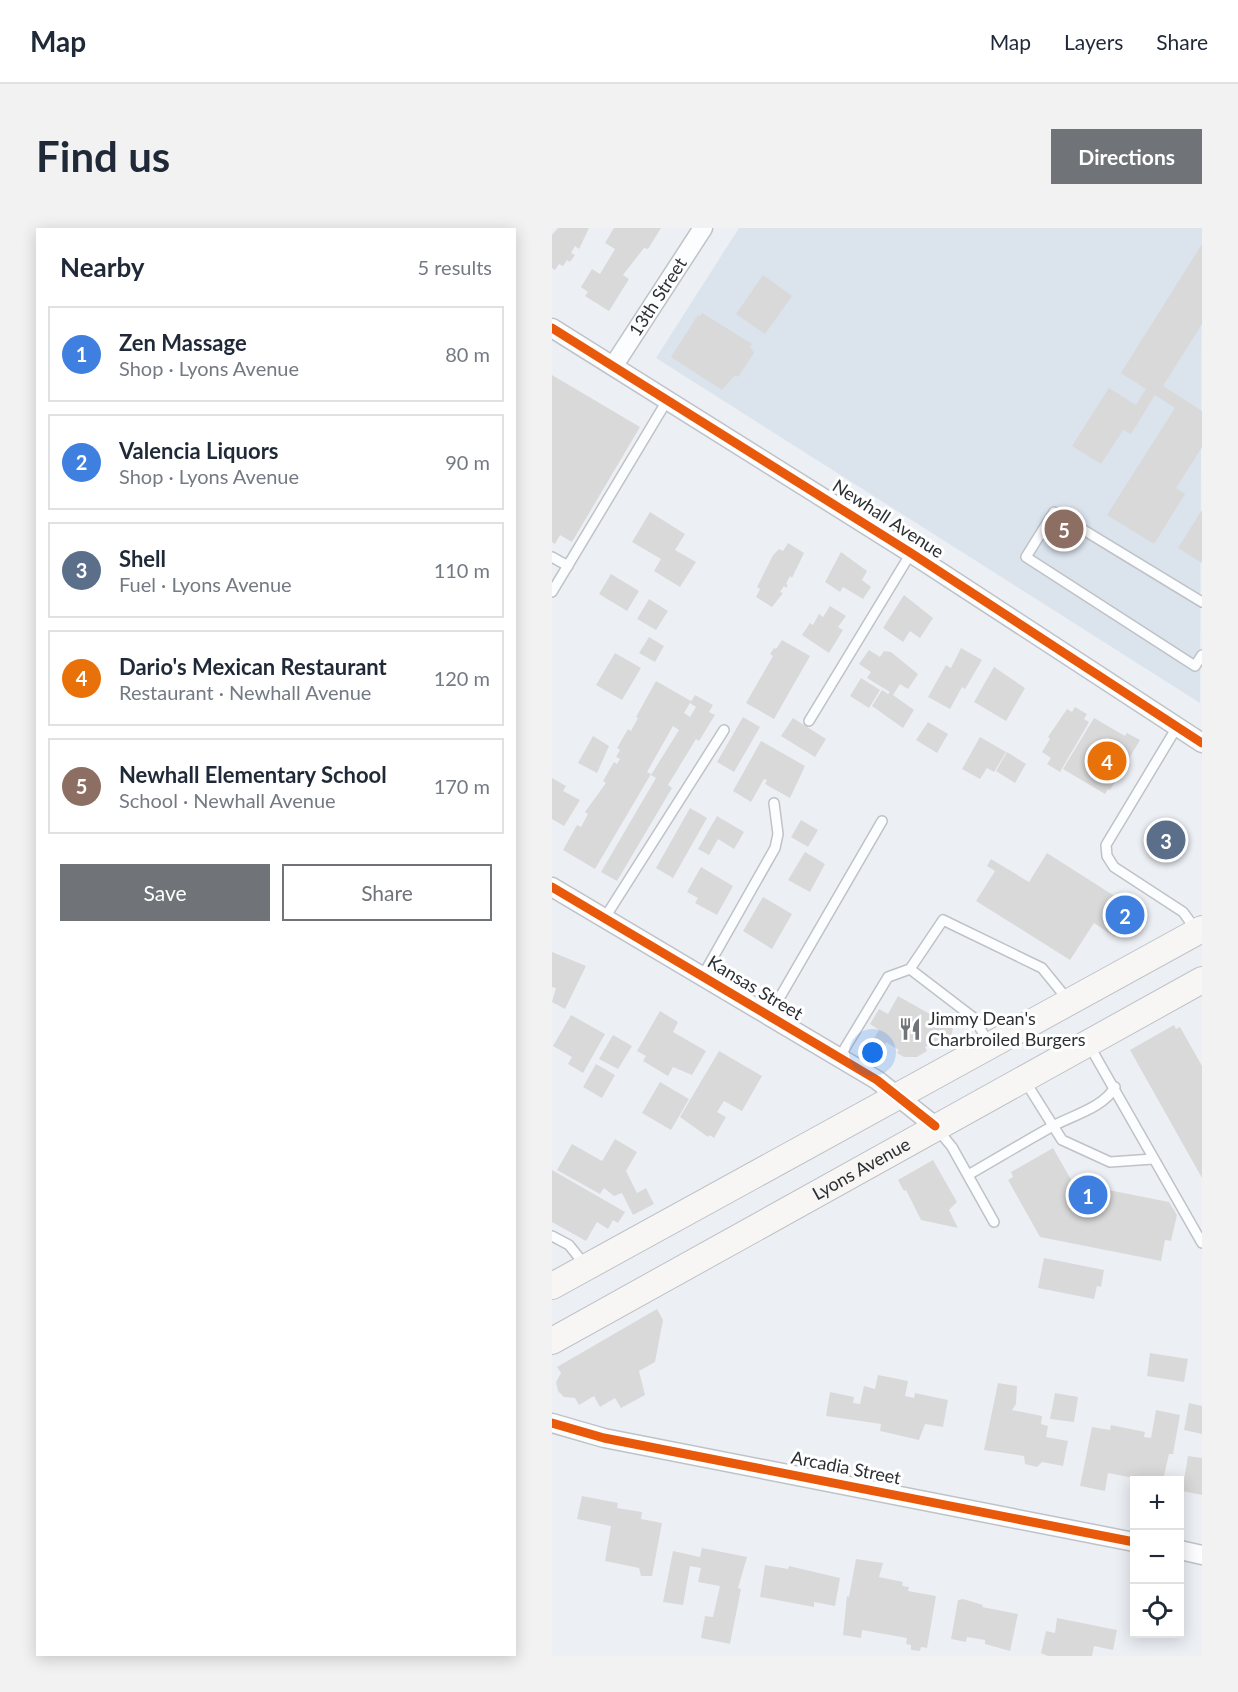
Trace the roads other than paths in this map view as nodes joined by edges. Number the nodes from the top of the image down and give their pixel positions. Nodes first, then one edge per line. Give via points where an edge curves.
1 (703, 228) edge
2 (552, 328) edge
3 (614, 365) junction
4 (668, 399) junction
5 (911, 553) junction
6 (552, 557) edge
7 (568, 566) junction
8 (552, 592) edge
9 (1202, 602) edge
10 (1202, 655) edge
11 (808, 721) dead end
12 (1177, 727) junction
13 (724, 730) dead end
14 (1202, 743) edge
15 (774, 803) dead end
16 (882, 821) dead end
17 (552, 887) edge
18 (604, 919) junction
19 (1199, 930) edge
20 (910, 969) junction
21 (702, 976) junction
22 (1200, 986) edge
23 (1070, 1002) junction
24 (769, 1016) junction
25 (1088, 1042) junction
26 (990, 1046) junction
27 (839, 1058) junction
28 (1023, 1078) junction
29 (1114, 1087) junction
30 (897, 1095) junction
31 (935, 1126) junction
32 (1053, 1126) junction
33 (1153, 1159) junction
34 (968, 1175) junction
35 (994, 1222) dead end
36 (552, 1236) edge
37 (1202, 1243) edge
38 (587, 1266) junction
39 (552, 1286) edge
40 (552, 1341) edge
41 (552, 1423) edge
42 (1130, 1541) edge
43 (1184, 1551) edge
44 (1202, 1555) edge

1 - 3 street, 13th Street
2 - 3 street, Newhall Avenue
3 - 4 street, Newhall Avenue
4 - 5 street, Newhall Avenue
4 - 7 lane
5 - 11 lane
5 - 12 street, Newhall Avenue
6 - 7 lane
7 - 8 lane
9 - 10 lane via 1054,512 1026,557 1195,666
12 - 14 street, Newhall Avenue
12 - 19 lane via 1106,846 1107,856 1114,867 1183,912
13 - 18 lane
15 - 21 lane via 778,834 775,848
16 - 24 lane
17 - 18 street, Kansas Street
18 - 21 street, Kansas Street
19 - 23 main road
20 - 23 lane via 943,920 1042,968
20 - 26 lane via 974,1018
20 - 27 lane via 888,977
21 - 24 street, Kansas Street
22 - 25 main road, Lyons Avenue
23 - 26 main road
24 - 27 street, Kansas Street
25 - 28 main road, Lyons Avenue
25 - 29 lane
26 - 30 main road
27 - 30 street, Kansas Street
28 - 31 main road, Lyons Avenue
28 - 32 lane
29 - 32 lane via 1098,1104
29 - 33 lane
30 - 31 street, Kansas Street
30 - 38 main road
31 - 34 lane
31 - 40 main road, Lyons Avenue
32 - 33 lane via 1062,1140 1110,1162
32 - 34 lane
33 - 37 lane
34 - 35 lane
36 - 38 lane via 569,1245
38 - 39 main road
41 - 42 street, Arcadia Street via 604,1438
43 - 44 street

